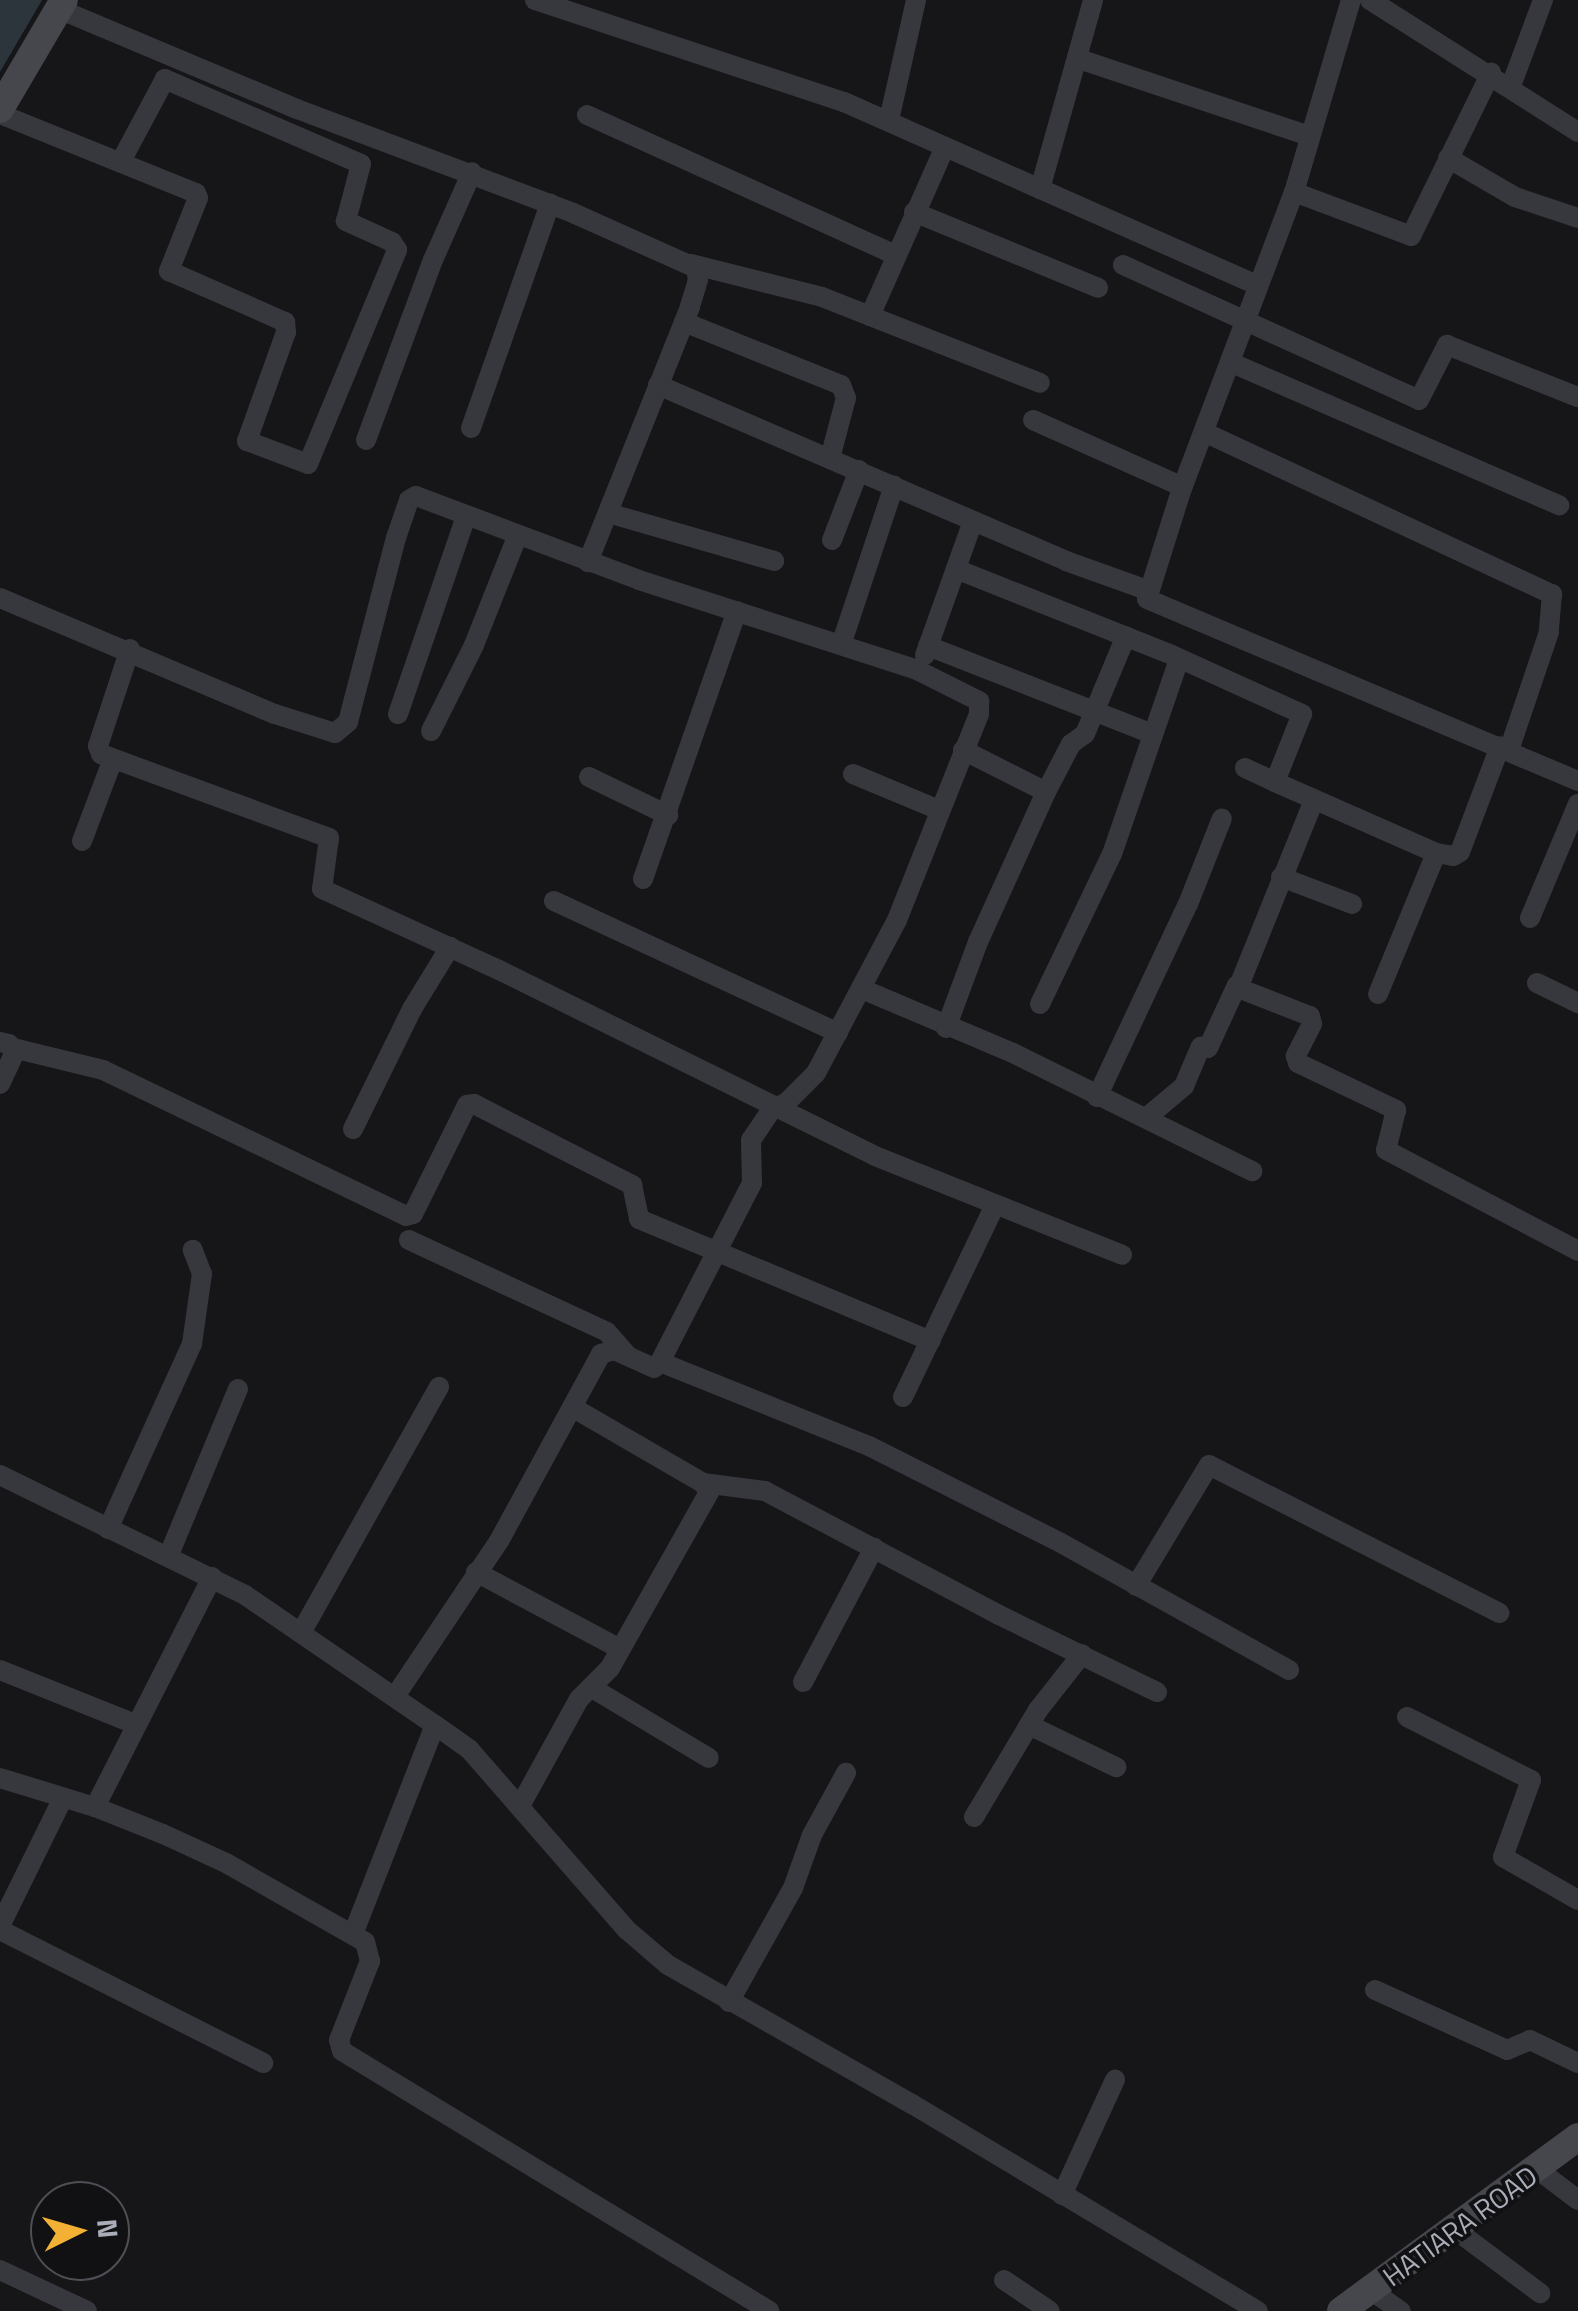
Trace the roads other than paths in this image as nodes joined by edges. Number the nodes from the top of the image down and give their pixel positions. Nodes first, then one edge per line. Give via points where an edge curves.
1 (536, 0) edge
2 (916, 0) edge
3 (1093, 0) edge
4 (1351, 0) edge
5 (1543, 0) edge
6 (1382, 3) edge
7 (61, 4) edge
8 (1079, 59) junction
9 (1491, 73) junction
10 (1511, 86) junction
11 (0, 111) edge
12 (588, 115) dead end
13 (889, 120) junction
14 (1578, 132) edge
15 (1309, 136) junction
16 (946, 147) junction
17 (1448, 158) junction
18 (121, 161) junction
19 (472, 172) junction
20 (1040, 188) junction
21 (1294, 192) junction
22 (550, 204) junction
23 (914, 212) junction
24 (1578, 218) edge
25 (896, 255) junction
26 (691, 264) junction
27 (1123, 265) dead end
28 (1257, 285) junction
29 (1098, 288) dead end
30 (870, 316) junction
31 (1246, 319) junction
32 (684, 322) junction
33 (1232, 363) junction
34 (1040, 382) dead end
35 (658, 386) junction
36 (1578, 397) edge
37 (1033, 420) dead end
38 (471, 428) dead end
39 (1206, 434) junction
40 (366, 440) dead end
41 (830, 458) junction
42 (858, 470) junction
43 (894, 486) junction
44 (1183, 486) junction
45 (1558, 506) dead end
46 (608, 514) junction
47 (466, 518) junction
48 (973, 521) junction
49 (517, 536) junction
50 (832, 540) dead end
51 (774, 561) dead end
52 (588, 562) junction
53 (956, 569) junction
54 (1147, 590) junction
55 (0, 598) edge
56 (737, 612) junction
57 (1126, 636) junction
58 (841, 645) junction
59 (928, 646) junction
60 (130, 650) junction
61 (1179, 659) junction
62 (920, 671) junction
63 (1095, 710) junction
64 (398, 714) dead end
65 (431, 731) dead end
66 (1150, 734) junction
67 (1504, 748) junction
68 (963, 750) junction
69 (113, 759) junction
70 (1244, 768) dead end
71 (853, 774) dead end
72 (589, 777) dead end
73 (1578, 781) edge
74 (1275, 782) junction
75 (1046, 792) junction
76 (1314, 800) junction
77 (1578, 804) edge
78 (939, 810) junction
79 (668, 815) junction
80 (1222, 818) dead end
81 (82, 842) dead end
82 (1436, 853) junction
83 (1281, 877) junction
84 (644, 879) dead end
85 (554, 901) dead end
86 (1352, 904) dead end
87 (1530, 918) dead end
88 (450, 947) junction
89 (1537, 983) dead end
90 (1237, 985) junction
91 (862, 989) junction
92 (1378, 994) dead end
93 (1578, 1003) edge
94 (1040, 1004) dead end
95 (946, 1028) junction
96 (838, 1033) junction
97 (6, 1045) edge
98 (0, 1084) edge
99 (1097, 1097) junction
100 (776, 1108) junction
101 (1146, 1118) junction
102 (353, 1130) dead end
103 (1252, 1171) dead end
104 (995, 1204) junction
105 (409, 1240) dead end
106 (193, 1250) dead end
107 (716, 1250) junction
108 (1578, 1251) edge
109 (1122, 1255) dead end
110 (931, 1340) junction
111 (628, 1355) junction
112 (660, 1362) junction
113 (438, 1387) dead end
114 (238, 1389) dead end
115 (904, 1397) dead end
116 (572, 1407) junction
117 (0, 1475) edge
118 (703, 1483) junction
119 (108, 1529) junction
120 (874, 1548) junction
121 (168, 1556) junction
122 (476, 1572) junction
123 (212, 1577) junction
124 (1136, 1586) junction
125 (1500, 1613) dead end
126 (302, 1631) junction
127 (620, 1648) junction
128 (1082, 1654) junction
129 (0, 1670) edge
130 (1289, 1670) dead end
131 (803, 1682) dead end
132 (592, 1688) junction
133 (1158, 1692) dead end
134 (396, 1695) junction
135 (1407, 1717) dead end
136 (135, 1724) junction
137 (1029, 1724) junction
138 (435, 1726) junction
139 (709, 1758) dead end
140 (1116, 1767) dead end
141 (846, 1773) dead end
142 (0, 1778) edge
143 (63, 1798) junction
144 (520, 1806) junction
145 (96, 1807) junction
146 (974, 1817) dead end
147 (1578, 1900) edge
148 (0, 1928) edge
149 (353, 1934) junction
150 (1375, 1990) dead end
151 (729, 2002) junction
152 (263, 2063) dead end
153 (1578, 2063) edge
154 (1115, 2080) dead end
155 (1578, 2137) edge
156 (1537, 2169) junction
157 (1062, 2195) junction
158 (1578, 2200) edge
159 (1453, 2228) junction
160 (0, 2270) edge
161 (1004, 2280) dead end
162 (1372, 2291) junction
163 (1540, 2293) dead end
164 (87, 2311) edge
165 (769, 2311) edge
166 (1050, 2311) edge
167 (1258, 2311) edge
168 (1340, 2311) edge
169 (1401, 2311) edge

1 - 13 street via 681,44
2 - 13 street
3 - 8 street
4 - 15 street
5 - 10 street
6 - 9 street
7 - 11 street
7 - 19 street via 297,108
8 - 15 street
8 - 20 street
9 - 10 street
9 - 17 street
10 - 14 street
11 - 18 street
12 - 25 street
13 - 16 street
15 - 21 street
16 - 20 street
16 - 23 street
17 - 21 street via 1410,237
17 - 24 street via 1515,197
18 - 18 street via 198,195 173,275 285,322 247,441 308,464 397,250 346,222 361,164 166,79
19 - 22 street
19 - 40 street
20 - 28 street
21 - 28 street
22 - 26 street
22 - 38 street
23 - 25 street
23 - 29 street
25 - 30 street
26 - 30 street
26 - 32 street via 698,280
27 - 31 street
28 - 31 street
30 - 34 street
31 - 33 street
31 - 36 street via 1419,400 1446,345
32 - 35 street
32 - 41 street via 841,385 846,398
33 - 39 street
33 - 45 street
35 - 41 street
35 - 46 street
37 - 44 street
39 - 44 street
39 - 67 street via 1552,594 1550,632
41 - 42 street
42 - 43 street
42 - 50 street
43 - 48 street
43 - 58 street
44 - 54 street
46 - 51 street
46 - 52 street
47 - 49 street
47 - 60 street via 416,496 409,500 348,722 335,734
47 - 64 street
48 - 53 street
48 - 54 street
49 - 52 street
49 - 65 street
52 - 56 street
53 - 57 street
53 - 59 street
54 - 67 street via 1150,602
55 - 60 street
56 - 58 street
56 - 79 street
57 - 61 street
57 - 63 street
58 - 62 street
59 - 62 street
59 - 63 street
60 - 69 street via 98,746 98,753
61 - 66 street
61 - 74 street via 1302,714
62 - 68 street via 979,701
63 - 66 street
63 - 75 street
66 - 94 street via 1112,854
67 - 73 street
67 - 82 street via 1460,852
68 - 75 street
68 - 78 street
69 - 81 street
69 - 88 street via 330,838 320,888
70 - 74 street
71 - 78 street
72 - 79 street
74 - 76 street
75 - 95 street
76 - 82 street
76 - 83 street
77 - 87 street
78 - 91 street via 909,893
79 - 84 street
80 - 99 street
82 - 92 street
83 - 86 street
83 - 90 street
85 - 96 street
88 - 100 street
88 - 102 street
89 - 93 street
90 - 101 street via 1184,1086
90 - 108 street via 1310,1016 1296,1062 1396,1110 1386,1150
91 - 95 street
91 - 96 street
95 - 99 street via 1013,1053
96 - 100 street via 812,1077
97 - 98 street
97 - 107 street via 103,1070 406,1216 413,1214 472,1103 632,1185 638,1218
99 - 101 street
100 - 104 street
100 - 107 street via 752,1140 752,1183
101 - 103 street
104 - 109 street
104 - 110 street
105 - 111 street via 607,1332
106 - 119 street via 202,1274 192,1344
107 - 110 street
107 - 112 street
110 - 115 street
111 - 112 street via 654,1368
111 - 116 street via 601,1354
112 - 124 street via 869,1446
113 - 126 street
114 - 121 street
116 - 118 street
116 - 122 street
117 - 119 street
118 - 120 street via 765,1491
118 - 127 street via 708,1496
119 - 121 street
120 - 128 street
120 - 131 street
121 - 123 street
122 - 127 street
122 - 134 street
123 - 126 street
123 - 136 street
124 - 125 street via 1209,1466
124 - 130 street
126 - 134 street
127 - 132 street
128 - 133 street
128 - 137 street
129 - 136 street
132 - 139 street
132 - 144 street via 579,1698
134 - 138 street
135 - 147 street via 1531,1780 1503,1857
136 - 145 street
137 - 140 street
137 - 146 street
138 - 144 street via 469,1748
138 - 149 street
141 - 151 street via 793,1888
142 - 143 street
143 - 145 street
143 - 148 street
144 - 151 street via 646,1948
145 - 149 street via 226,1863
148 - 152 street
149 - 165 street via 369,1947 370,1960 338,2040 342,2051
150 - 153 street via 1506,2050 1530,2040
151 - 157 street
154 - 157 street
155 - 156 street, HATIARA ROAD
156 - 158 street
156 - 159 street, HATIARA ROAD
157 - 167 street
159 - 162 street, HATIARA ROAD
159 - 163 street
160 - 164 street
161 - 166 street
162 - 168 street, HATIARA ROAD
162 - 169 street

